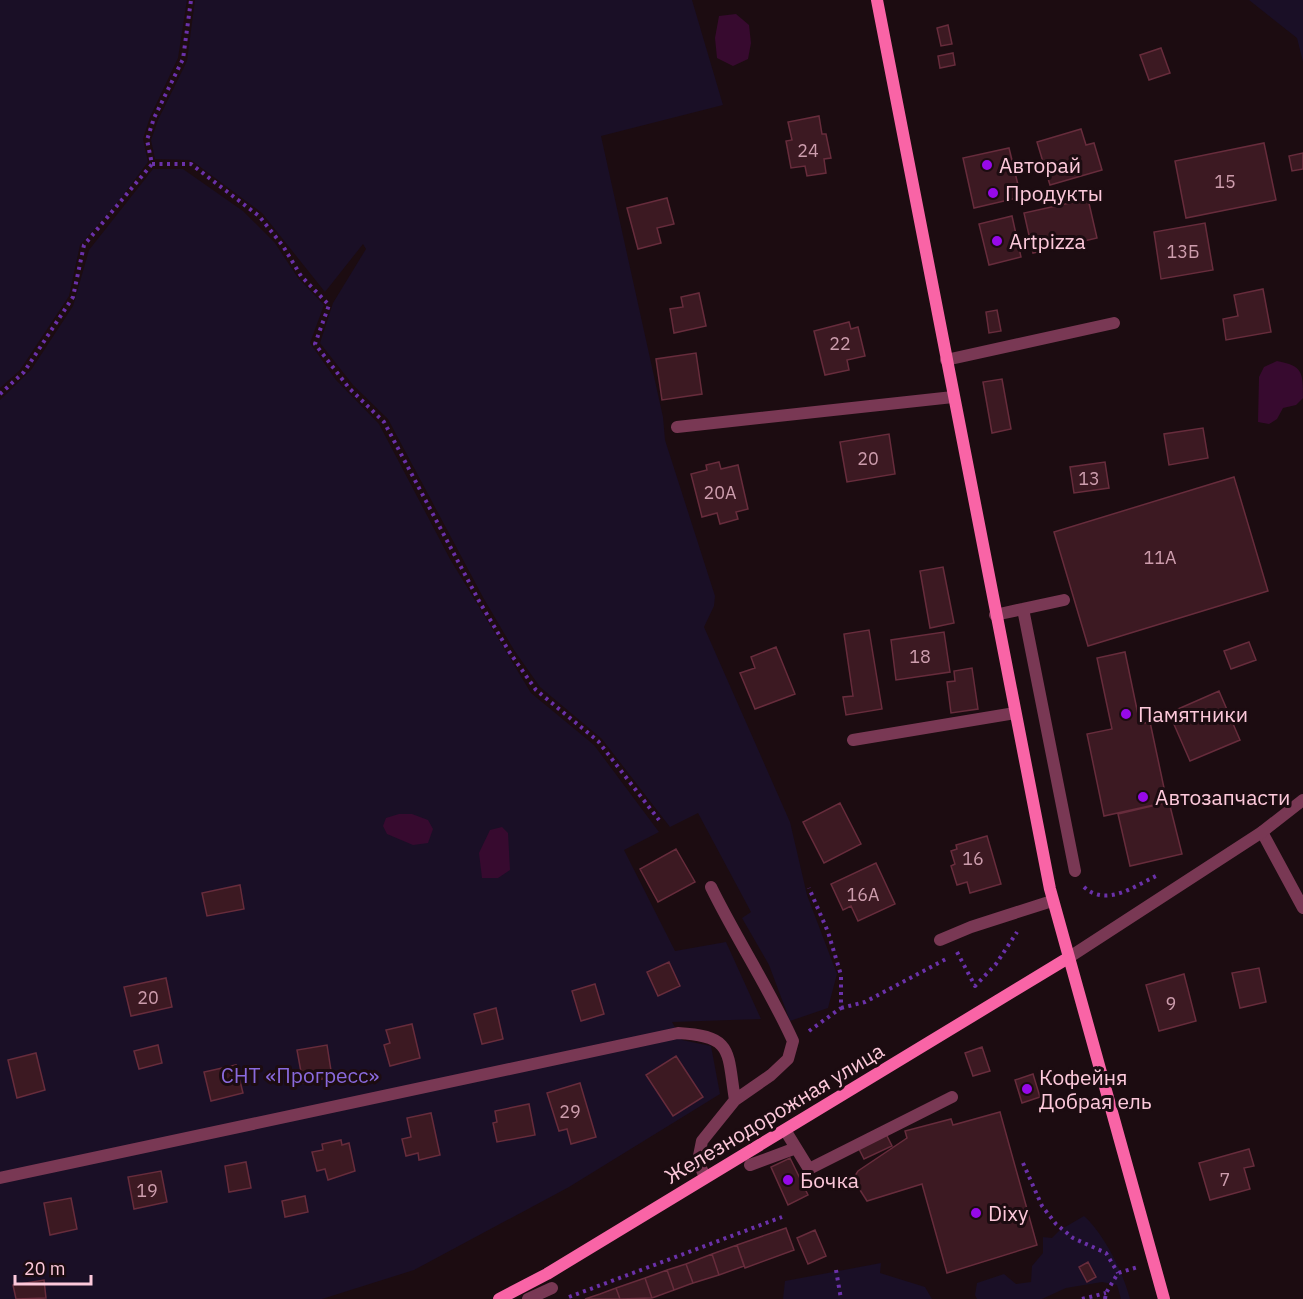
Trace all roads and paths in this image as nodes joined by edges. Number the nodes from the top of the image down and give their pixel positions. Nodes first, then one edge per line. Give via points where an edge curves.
1 (191, 0) edge
2 (877, 0) edge
3 (152, 164) junction
4 (1114, 323) dead end
5 (946, 360) junction
6 (0, 394) edge
7 (953, 397) junction
8 (677, 427) dead end
9 (1064, 600) dead end
10 (1023, 609) junction
11 (995, 615) junction
12 (1015, 713) junction
13 (854, 740) dead end
14 (1303, 800) edge
15 (659, 820) dead end
16 (1262, 832) junction
17 (1076, 871) joint
18 (1159, 875) dead end
19 (711, 887) dead end
20 (809, 888) dead end
21 (1053, 901) junction
22 (1026, 908) junction
23 (1303, 908) edge
24 (940, 940) dead end
25 (957, 953) dead end
26 (1068, 958) junction
27 (962, 962) dead end
28 (841, 1008) junction
29 (793, 1041) junction
30 (952, 1097) dead end
31 (735, 1100) junction
32 (784, 1130) junction
33 (796, 1148) junction
34 (1023, 1163) dead end
35 (750, 1165) dead end
36 (705, 1177) junction
37 (0, 1178) edge
38 (782, 1217) dead end
39 (1153, 1262) junction
40 (836, 1270) dead end
41 (1118, 1273) junction
42 (552, 1288) dead end
43 (1106, 1293) junction
44 (499, 1299) edge
45 (528, 1299) edge
46 (563, 1299) edge
47 (841, 1299) edge
48 (1082, 1299) edge
49 (1105, 1299) edge
50 (1164, 1299) edge

1 - 3 path via 183,59 147,140
2 - 5 main road
3 - 6 path via 84,245 73,297 24,372
3 - 15 path via 191,164 259,216 301,276 329,304 315,344 349,388 384,422 510,652 536,690 598,741
4 - 5 street
5 - 7 main road
7 - 8 street
7 - 11 main road
9 - 10 street
10 - 11 street
10 - 17 street
11 - 12 main road
12 - 13 street
12 - 21 main road
14 - 16 street
16 - 23 street
16 - 26 street
17 - 18 path via 1078,882 1090,893 1110,897
19 - 29 street via 772,994
20 - 28 path via 841,975
21 - 22 street
21 - 26 main road
22 - 24 street
22 - 27 path via 1012,943 975,986
25 - 28 path via 865,1002
26 - 32 main road, Железнодорожная улица
26 - 39 main road
28 - 29 path
29 - 31 street via 788,1059 771,1076
30 - 33 street via 809,1169
31 - 36 street via 702,1141 698,1161
31 - 37 street via 729,1059 718,1040 703,1034 678,1033
32 - 33 street
32 - 36 main road, Железнодорожная улица
33 - 35 street
34 - 41 path via 1042,1206 1056,1224 1073,1238 1106,1253
36 - 44 main road, Железнодорожная улица
38 - 46 path
39 - 41 path
39 - 50 main road
40 - 47 path
41 - 43 path
42 - 45 street
43 - 48 path
43 - 49 path

